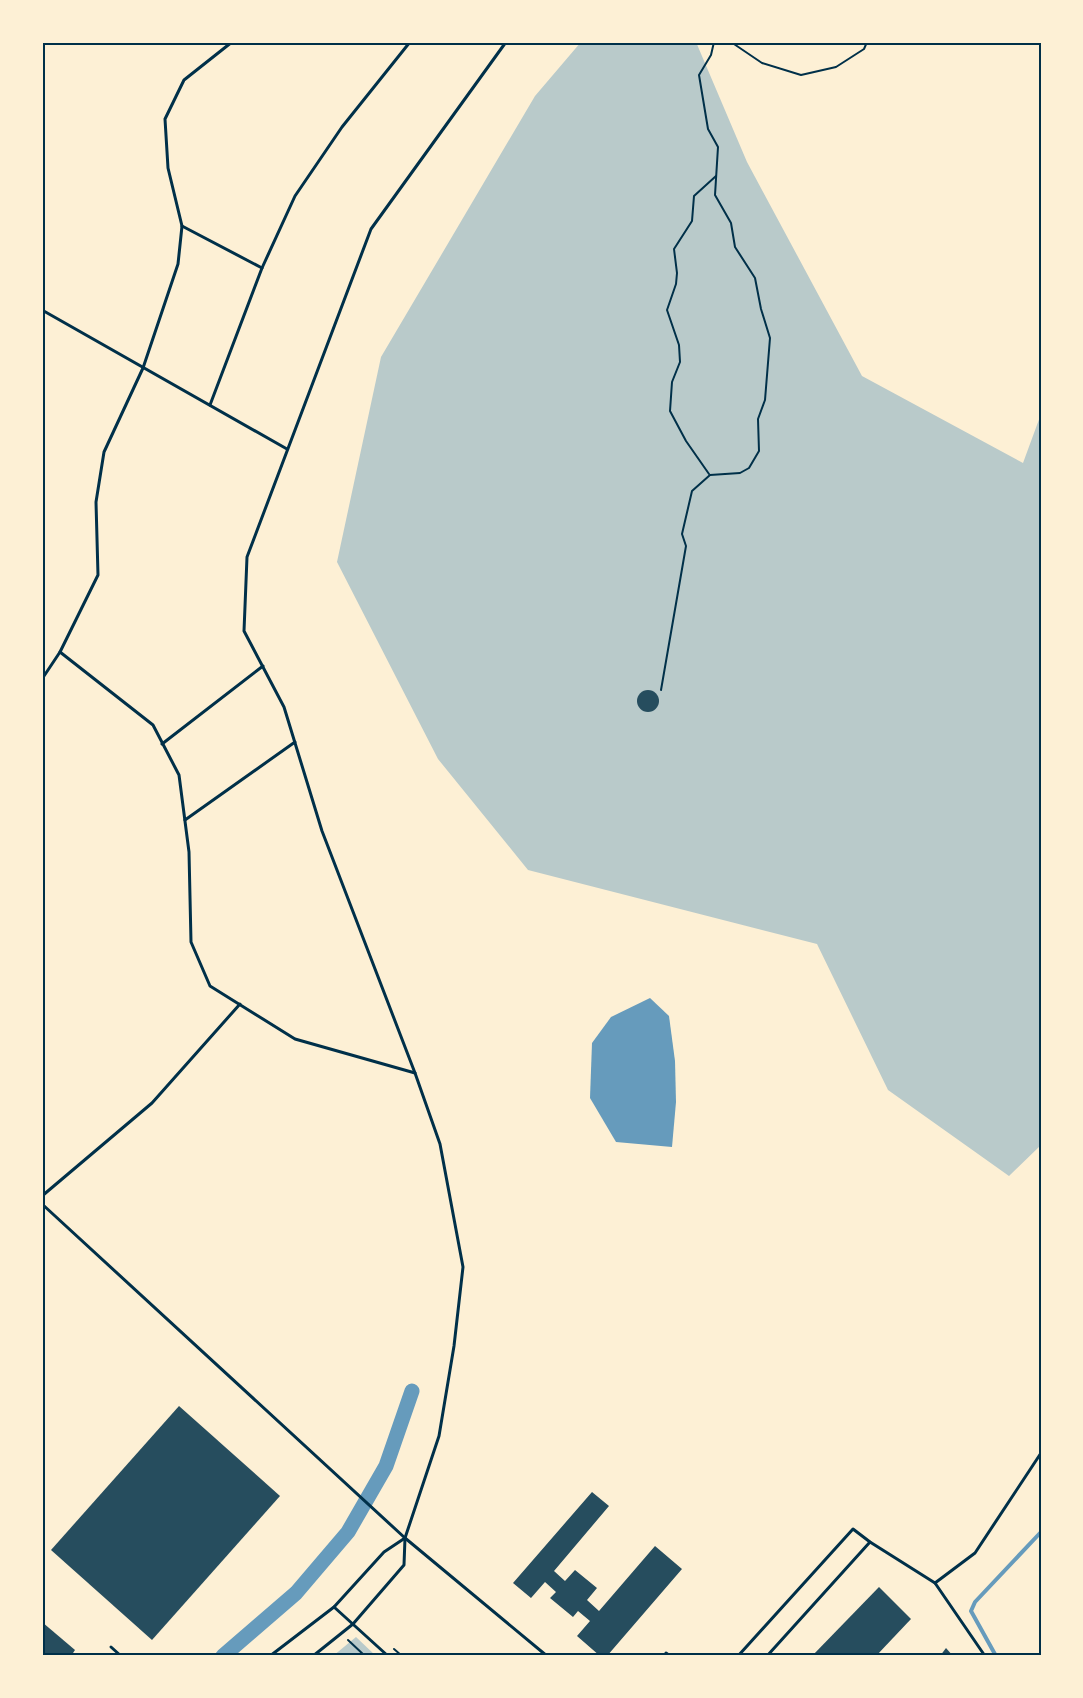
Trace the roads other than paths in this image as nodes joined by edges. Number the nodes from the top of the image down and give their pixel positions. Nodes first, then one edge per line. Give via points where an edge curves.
1 (225, 42) edge
2 (232, 42) edge
3 (410, 42) edge
4 (506, 42) edge
5 (224, 48) junction
6 (182, 226) junction
7 (262, 268) junction
8 (42, 310) edge
9 (143, 368) junction
10 (210, 405) junction
11 (287, 449) junction
12 (60, 652) junction
13 (262, 666) junction
14 (43, 676) edge
15 (295, 742) junction
16 (162, 744) junction
17 (185, 820) junction
18 (240, 1004) junction
19 (416, 1073) junction
20 (42, 1196) edge
21 (42, 1204) edge
22 (1041, 1453) edge
23 (405, 1538) junction
24 (870, 1542) junction
25 (935, 1583) junction
26 (334, 1607) junction
27 (353, 1624) junction
28 (111, 1647) dead end
29 (121, 1656) edge
30 (270, 1656) edge
31 (313, 1656) edge
32 (388, 1656) edge
33 (547, 1656) edge
34 (664, 1656) edge
35 (670, 1656) edge
36 (738, 1656) edge
37 (767, 1656) edge
38 (985, 1656) edge

1 - 5 lane
2 - 5 lane
3 - 7 lane via 342,127 295,196
4 - 11 lane via 371,230
5 - 6 lane via 184,80 165,119 168,168
6 - 7 lane
6 - 9 lane via 178,264
7 - 10 lane
8 - 9 lane
9 - 10 lane
9 - 12 lane via 104,452 96,502 98,575
10 - 11 lane
11 - 13 lane via 247,557 244,631
12 - 14 lane
12 - 16 lane via 153,725
13 - 15 lane via 284,707
13 - 16 lane
15 - 17 lane
15 - 19 lane via 322,831
16 - 17 lane via 179,775
17 - 18 lane via 191,942 210,986
18 - 19 lane via 295,1039
18 - 20 lane via 152,1103
19 - 23 lane via 440,1144 463,1267 439,1436
21 - 23 lane
22 - 25 lane via 975,1553
23 - 26 lane via 384,1552
23 - 27 lane via 404,1565
23 - 33 lane
24 - 25 lane
24 - 36 lane via 854,1529
24 - 37 lane
25 - 38 lane
26 - 27 lane
26 - 30 lane
27 - 31 lane
27 - 32 lane
28 - 29 lane
34 - 35 lane

